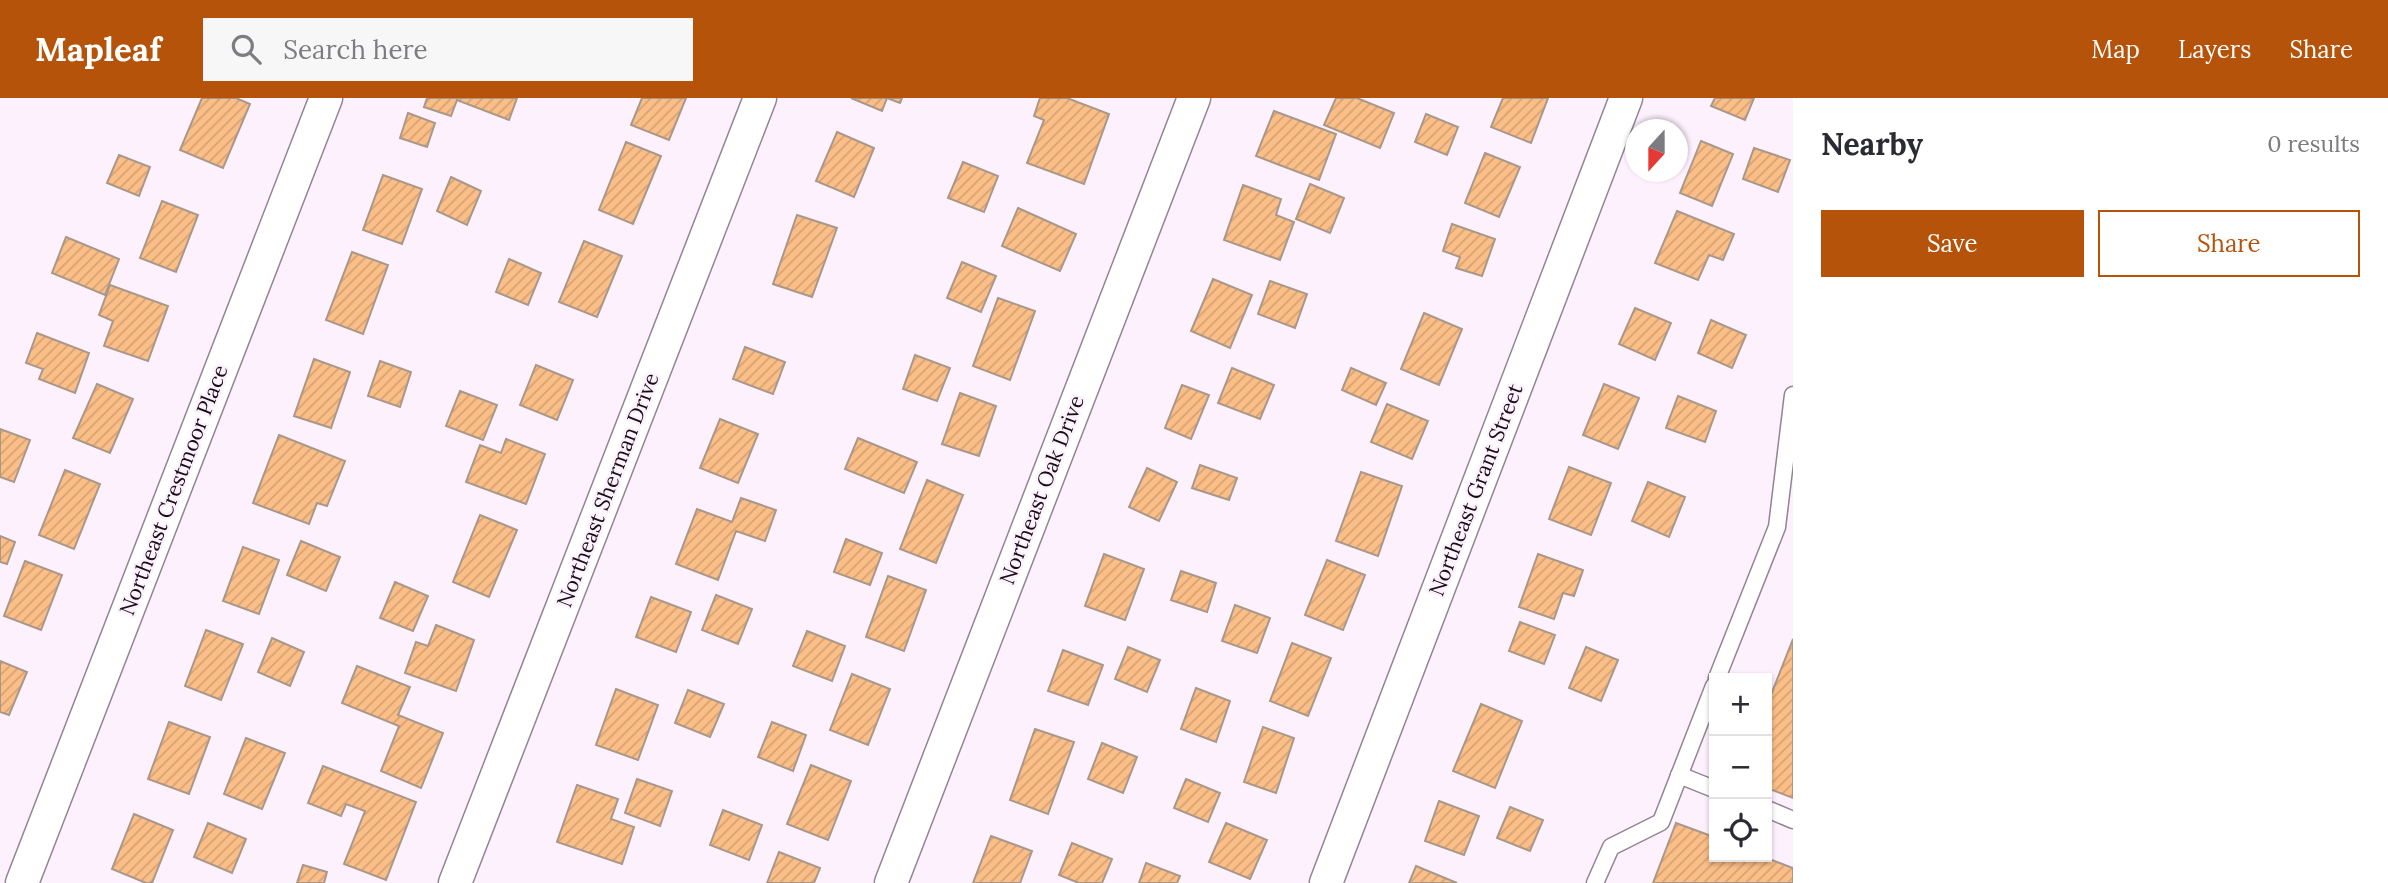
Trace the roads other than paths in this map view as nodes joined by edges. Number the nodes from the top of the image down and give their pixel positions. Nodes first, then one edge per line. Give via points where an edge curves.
1 (326, 98) edge
2 (760, 98) edge
3 (1194, 98) edge
4 (1626, 98) edge
5 (1793, 395) edge
6 (1719, 673) edge
7 (1709, 699) edge
8 (1679, 775) junction
9 (1709, 787) edge
10 (1772, 811) edge
11 (1793, 820) edge
12 (22, 883) edge
13 (455, 883) edge
14 (891, 883) edge
15 (1326, 883) edge
16 (1595, 883) edge

1 - 12 street, Northeast Crestmoor Place
2 - 13 street, Northeast Sherman Drive
3 - 14 street, Northeast Oak Drive
4 - 15 street, Northeast Grant Street
5 - 6 lane via 1777,527
7 - 8 lane
8 - 9 lane
8 - 16 lane via 1661,822 1611,846
10 - 11 lane

